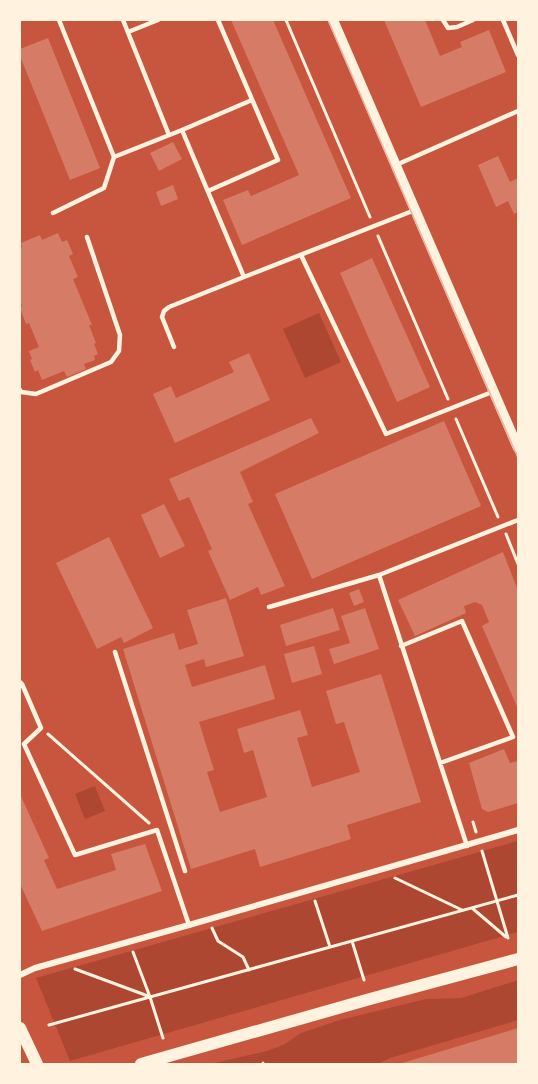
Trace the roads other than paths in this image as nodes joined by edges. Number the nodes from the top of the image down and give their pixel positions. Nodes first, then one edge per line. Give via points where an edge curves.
1 (59, 20) edge
2 (123, 20) edge
3 (158, 20) edge
4 (218, 20) edge
5 (333, 20) edge
6 (442, 20) edge
7 (473, 20) edge
8 (503, 20) edge
9 (128, 32) junction
10 (519, 55) edge
11 (252, 100) junction
12 (519, 111) edge
13 (182, 130) junction
14 (169, 135) junction
15 (114, 157) junction
16 (396, 165) junction
17 (208, 191) junction
18 (415, 210) junction
19 (53, 213) dead end
20 (87, 237) dead end
21 (301, 255) junction
22 (244, 277) junction
23 (174, 347) dead end
24 (20, 390) edge
25 (494, 392) junction
26 (518, 444) edge
27 (519, 520) edge
28 (379, 575) junction
29 (269, 607) dead end
30 (401, 646) junction
31 (116, 652) dead end
32 (20, 682) edge
33 (440, 763) junction
34 (519, 830) edge
35 (467, 846) junction
36 (185, 871) dead end
37 (189, 925) junction
38 (519, 959) edge
39 (20, 975) edge
40 (20, 1028) edge
41 (171, 1060) edge
42 (37, 1065) edge
43 (141, 1065) edge

1 - 15 lane
2 - 9 lane
3 - 9 lane
4 - 11 lane
5 - 16 street
6 - 7 lane via 448,28
8 - 10 lane
9 - 14 lane
11 - 13 lane
11 - 17 lane via 278,160
12 - 16 lane
13 - 14 lane
13 - 17 lane
14 - 15 lane
15 - 19 lane via 104,188
16 - 18 street
17 - 22 lane
18 - 21 lane
18 - 25 street
20 - 24 lane via 120,335 119,351 111,362 36,394
21 - 22 lane
21 - 25 lane via 386,434
22 - 23 lane via 164,311 162,317
25 - 26 street
27 - 28 lane
28 - 29 lane
28 - 30 lane
30 - 33 lane
30 - 33 lane via 462,621 513,737
31 - 36 lane
32 - 37 lane via 41,728 24,744 75,855 157,830
33 - 35 lane
34 - 35 street
35 - 37 street
37 - 39 street
38 - 41 main road
40 - 42 main road
41 - 43 main road

